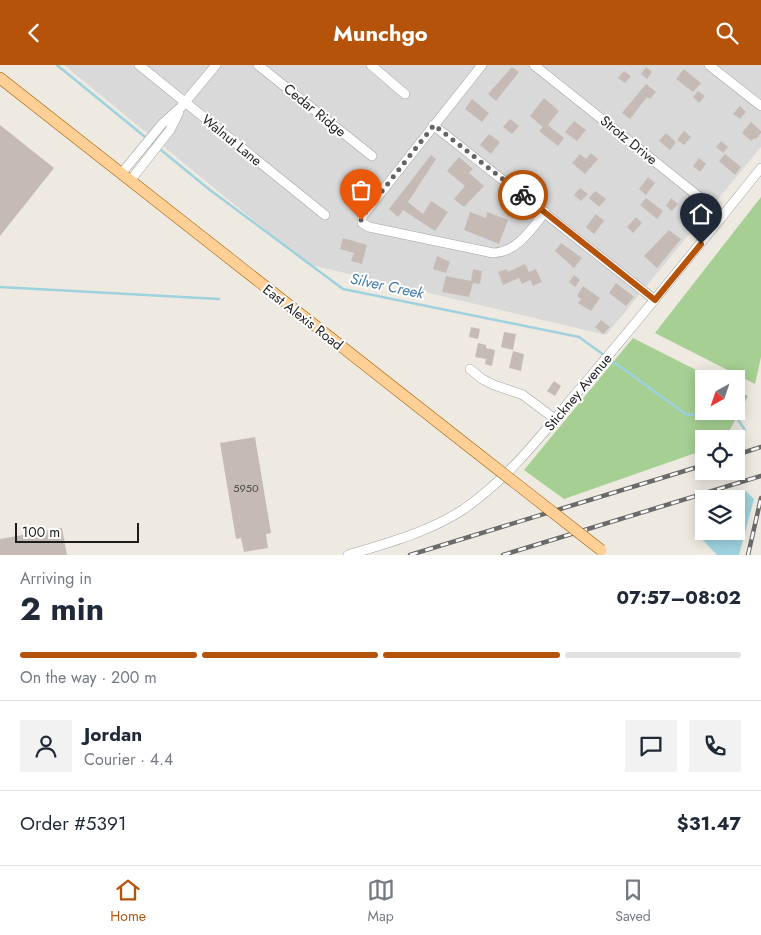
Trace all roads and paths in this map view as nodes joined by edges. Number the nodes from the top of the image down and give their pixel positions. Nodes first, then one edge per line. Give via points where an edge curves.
1 (139, 65) edge
2 (216, 65) edge
3 (258, 65) edge
4 (371, 65) edge
5 (482, 65) edge
6 (534, 65) edge
7 (709, 65) edge
8 (0, 78) edge
9 (405, 94) dead end
10 (183, 105) junction
11 (761, 107) edge
12 (434, 125) junction
13 (372, 156) dead end
14 (761, 168) edge
15 (126, 177) junction
16 (545, 212) junction
17 (325, 215) dead end
18 (723, 215) junction
19 (655, 300) junction
20 (470, 369) dead end
21 (555, 419) junction
22 (604, 552) edge
23 (348, 555) edge

1 - 10 street, Walnut Lane
2 - 10 street
3 - 13 street, Cedar Ridge
4 - 9 street
5 - 12 street
6 - 18 street, Strotz Drive
7 - 11 street
8 - 15 main road, East Alexis Road
10 - 15 street via 162,123
10 - 15 street via 170,130
10 - 17 street, Walnut Lane
12 - 16 street
12 - 16 street via 364,214 362,223 493,253 507,250 521,241
14 - 18 street, Stickney Avenue
15 - 22 main road, East Alexis Road, bridge
16 - 19 street
18 - 19 street, Stickney Avenue
19 - 21 street, Stickney Avenue
20 - 21 street via 482,379 524,395
21 - 23 street, Stickney Avenue via 504,477 462,510 431,527

